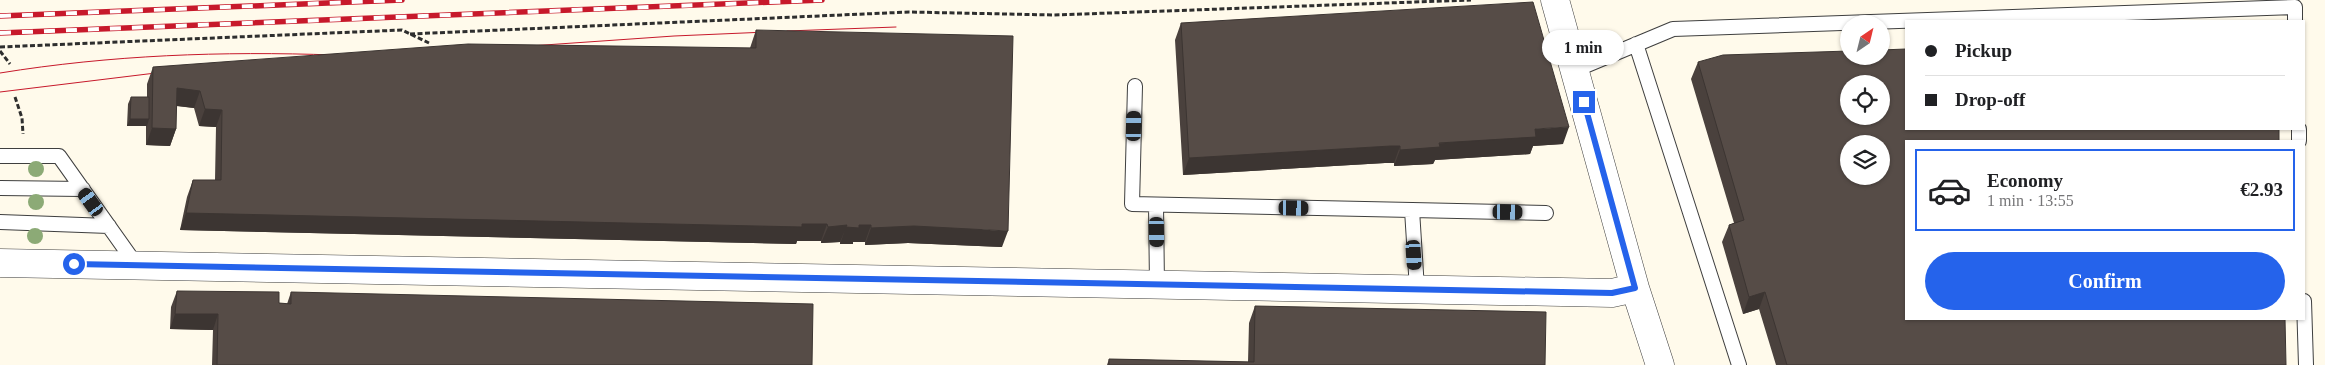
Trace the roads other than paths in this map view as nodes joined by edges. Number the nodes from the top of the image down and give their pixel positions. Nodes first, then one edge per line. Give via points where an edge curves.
1 (1555, 0) edge
2 (1927, 20) edge
3 (2295, 20) edge
4 (1905, 21) edge
5 (1636, 44) junction
6 (1575, 70) junction
7 (1134, 86) dead end
8 (0, 156) edge
9 (0, 188) edge
10 (83, 189) junction
11 (1156, 205) junction
12 (1412, 210) junction
13 (1546, 213) dead end
14 (0, 222) edge
15 (109, 226) junction
16 (0, 263) edge
17 (137, 266) junction
18 (1157, 285) junction
19 (1635, 288) junction
20 (1417, 289) junction
21 (2305, 320) edge
22 (1660, 365) edge
23 (1739, 365) edge
24 (2306, 365) edge

1 - 6 street
2 - 3 lane via 2295,7
4 - 5 lane via 1674,29
5 - 6 lane
5 - 23 lane
6 - 19 street
7 - 11 lane via 1132,204
8 - 10 lane via 59,156
9 - 10 lane
10 - 15 lane
11 - 12 lane
11 - 18 lane
12 - 13 lane
12 - 20 lane
14 - 15 lane
15 - 17 lane
16 - 17 street
17 - 18 street
18 - 20 street
19 - 20 street via 1612,293
19 - 22 street
21 - 24 lane

